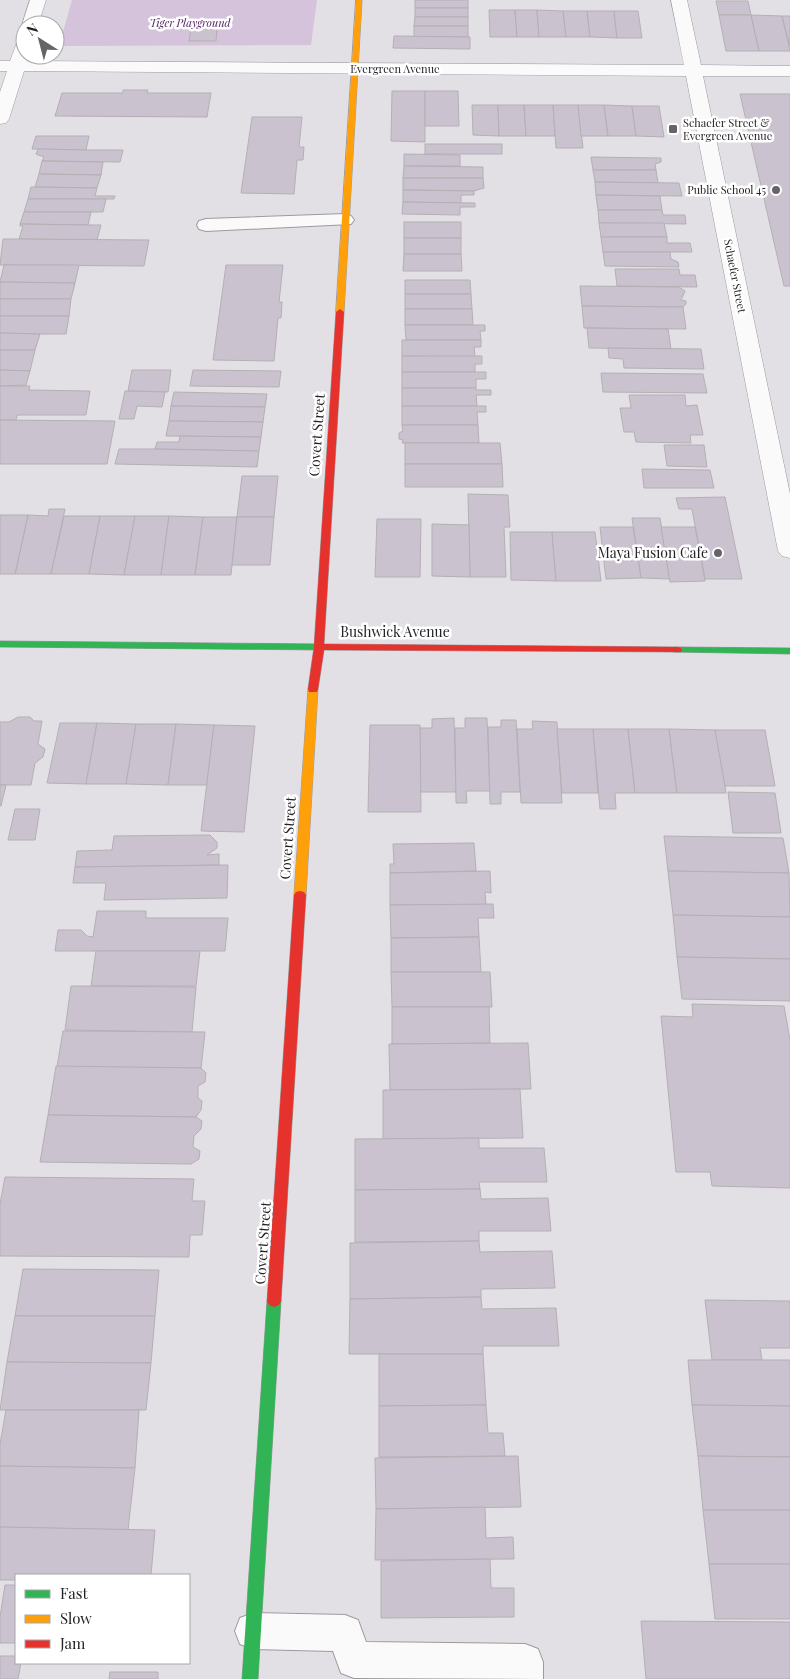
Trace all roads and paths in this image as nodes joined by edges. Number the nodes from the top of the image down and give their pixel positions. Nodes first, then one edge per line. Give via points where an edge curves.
1 (38, 0) edge
2 (359, 0) edge
3 (679, 0) edge
4 (33, 15) edge
5 (8, 66) edge
6 (354, 68) junction
7 (693, 70) junction
8 (790, 71) edge
9 (0, 119) edge
10 (345, 220) junction
11 (206, 225) dead end
12 (790, 551) edge
13 (0, 644) edge
14 (319, 647) junction
15 (790, 651) edge
16 (253, 1631) junction
17 (250, 1679) edge
18 (525, 1679) edge

1 - 4 street
2 - 6 street, Covert Street
3 - 7 street, Schaefer Street
5 - 6 street, Evergreen Avenue
5 - 9 street
6 - 7 street, Evergreen Avenue
6 - 10 street, Covert Street
7 - 8 street, Evergreen Avenue
7 - 12 street, Schaefer Street
10 - 11 lane
10 - 14 street, Covert Street
13 - 14 street, Bushwick Avenue
14 - 15 street, Bushwick Avenue
14 - 16 street, Covert Street via 313,686
16 - 17 street, Covert Street
16 - 18 lane via 344,1633 354,1660 525,1662

